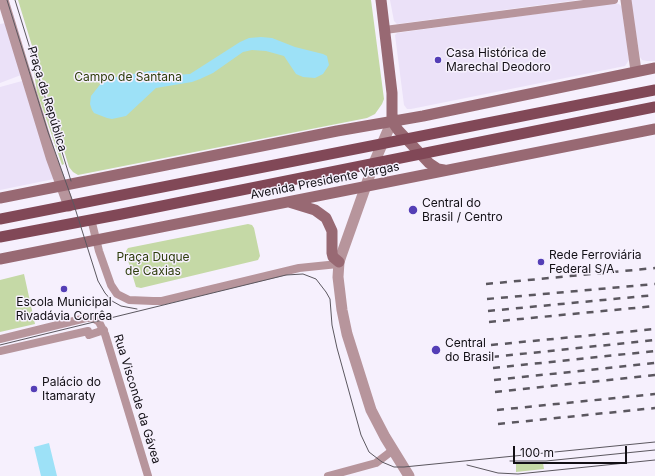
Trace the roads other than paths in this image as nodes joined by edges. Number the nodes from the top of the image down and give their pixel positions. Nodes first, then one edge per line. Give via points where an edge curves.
1 (3, 0) edge
2 (381, 0) edge
3 (614, 0) edge
4 (626, 0) edge
5 (384, 30) junction
6 (655, 68) edge
7 (636, 71) junction
8 (655, 90) edge
9 (655, 107) edge
10 (392, 121) junction
11 (655, 129) edge
12 (407, 139) junction
13 (382, 144) junction
14 (420, 154) junction
15 (374, 163) junction
16 (445, 170) junction
17 (62, 186) junction
18 (365, 186) junction
19 (0, 198) edge
20 (288, 202) junction
21 (69, 206) junction
22 (1, 219) edge
23 (91, 220) junction
24 (0, 237) edge
25 (96, 240) junction
26 (0, 259) edge
27 (338, 263) junction
28 (104, 330) junction
29 (0, 340) edge
30 (0, 351) edge
31 (393, 450) junction
32 (148, 476) edge
33 (328, 476) edge
34 (409, 476) edge

1 - 17 street, Praça da República
2 - 5 main road
3 - 5 street
4 - 7 street
5 - 10 main road via 392,93
6 - 7 main road
7 - 10 main road
8 - 12 main road, Avenida Presidente Vargas
9 - 14 main road, Avenida Presidente Vargas
10 - 12 main road
10 - 13 street
10 - 17 main road
11 - 16 main road, Avenida Presidente Vargas
12 - 13 main road, Avenida Presidente Vargas
12 - 14 main road
13 - 15 street
13 - 21 main road, Avenida Presidente Vargas
14 - 15 main road, Avenida Presidente Vargas
14 - 16 main road via 435,167
15 - 18 street
15 - 23 main road, Avenida Presidente Vargas
16 - 18 main road, Avenida Presidente Vargas
17 - 19 main road
17 - 21 street, Praça da República
18 - 20 main road, Avenida Presidente Vargas
18 - 27 street
20 - 25 main road, Avenida Presidente Vargas
20 - 27 main road via 315,210 326,218 332,231 333,257
21 - 22 main road, Avenida Presidente Vargas
23 - 24 main road, Avenida Presidente Vargas
23 - 25 street
25 - 26 main road, Avenida Presidente Vargas
25 - 27 street via 113,289 129,300 162,301 298,268
27 - 31 street via 338,285 347,334 371,410
28 - 29 street via 98,320 88,318
28 - 30 street via 89,335 88,331
28 - 32 street, Rua Visconde da Gávea
31 - 33 street via 376,463
31 - 34 street

